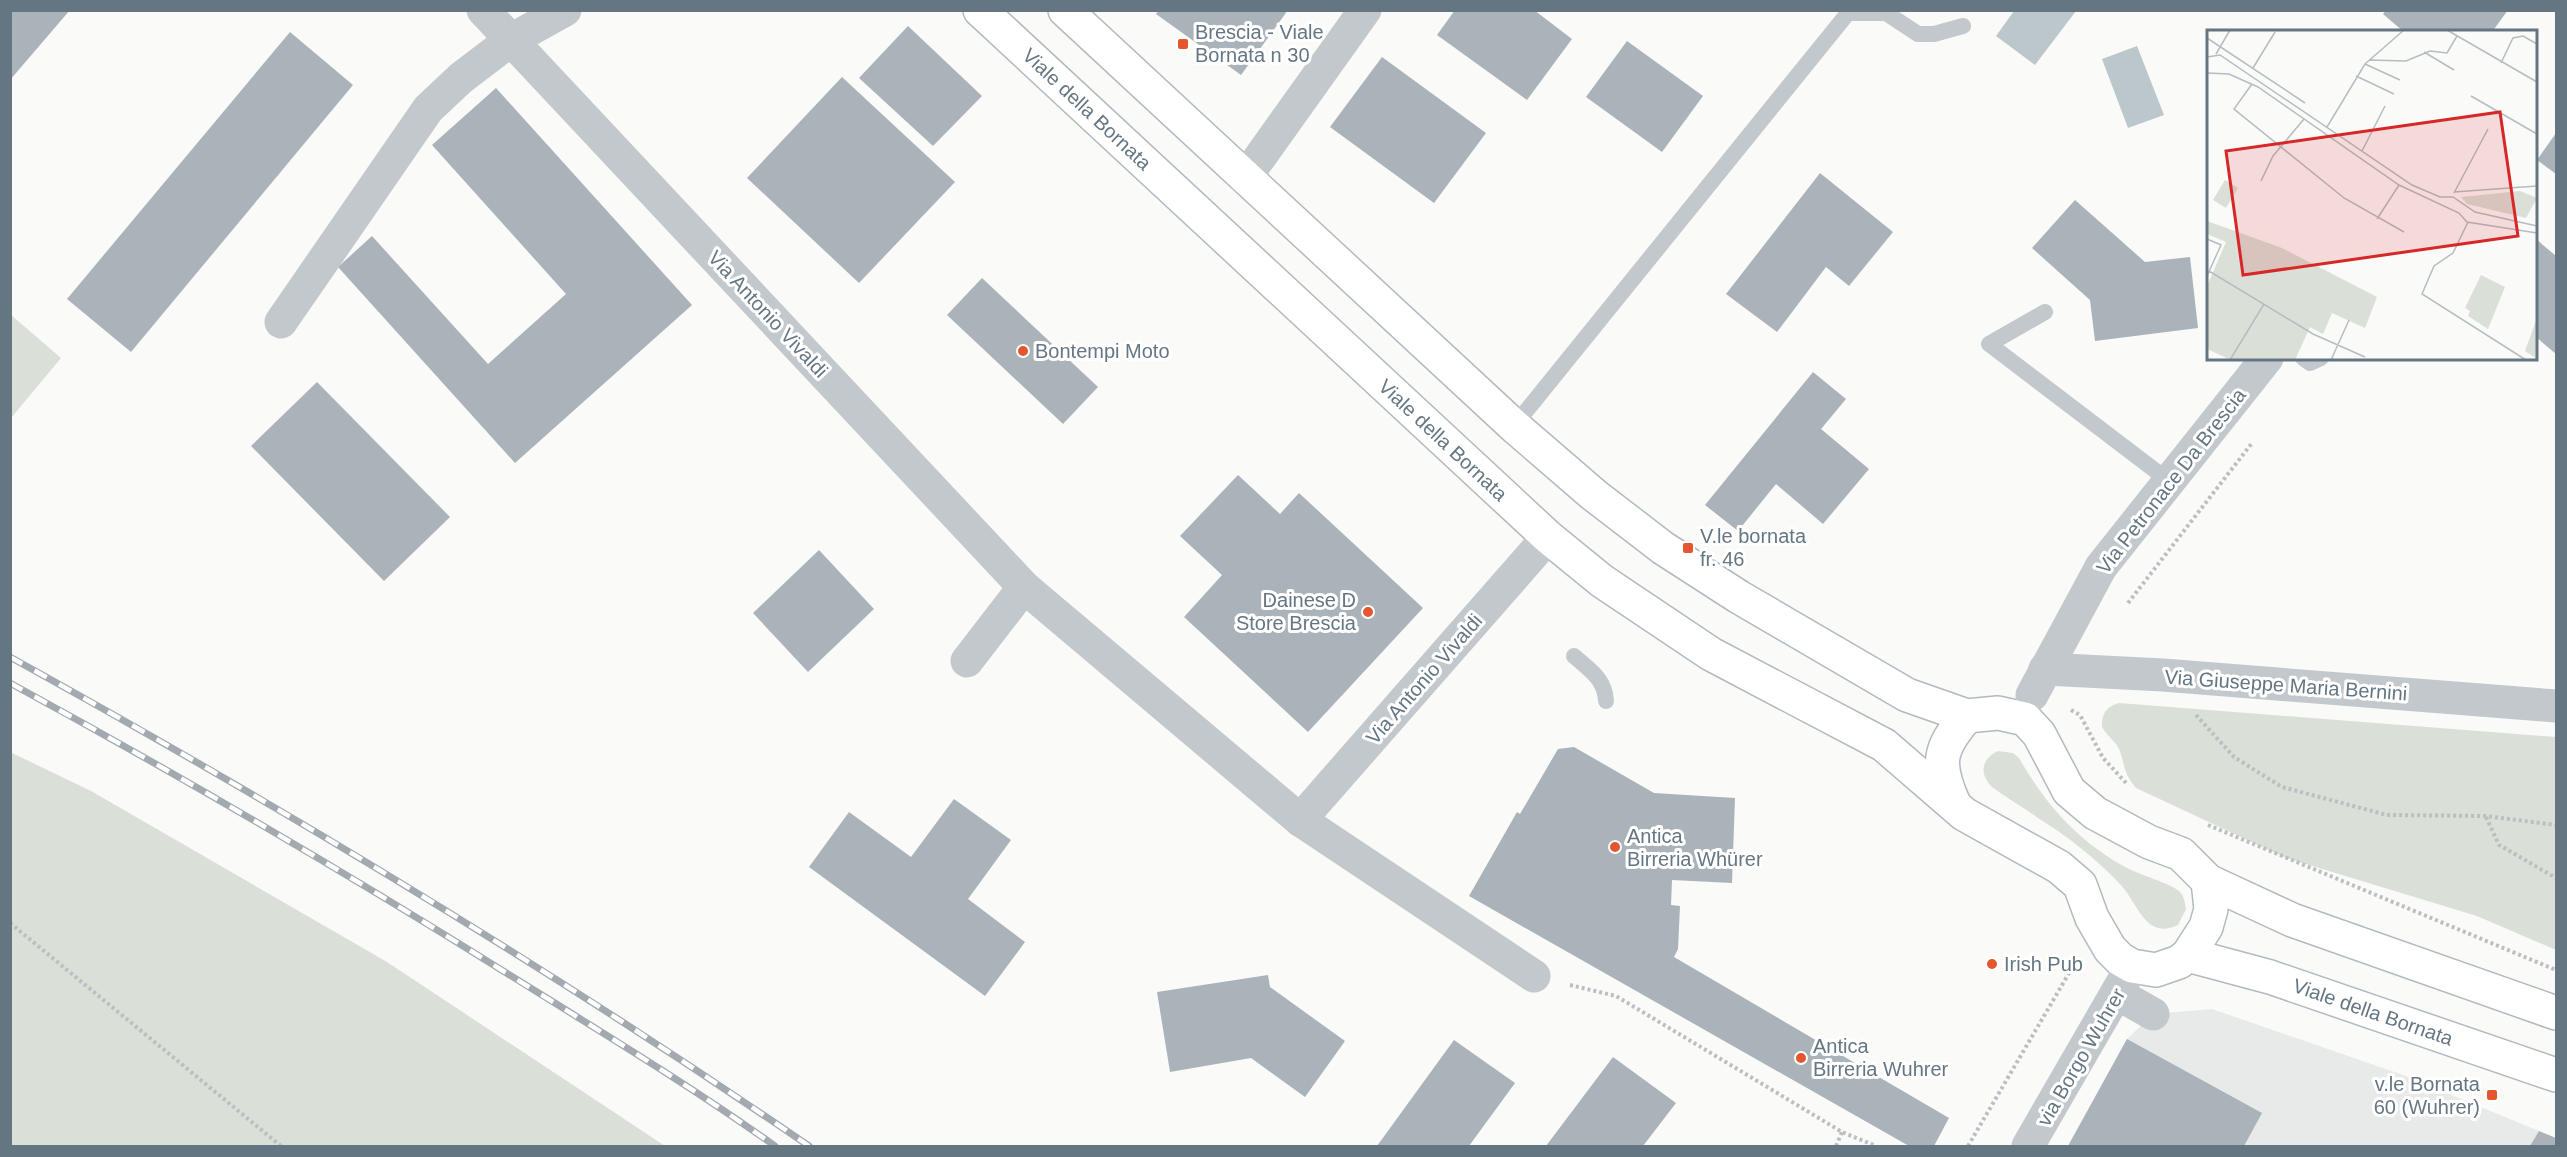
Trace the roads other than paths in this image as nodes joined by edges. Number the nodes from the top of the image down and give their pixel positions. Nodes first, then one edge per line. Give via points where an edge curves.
1 (483, 10) edge
2 (565, 10) edge
3 (980, 10) edge
4 (1065, 10) edge
5 (1363, 11) edge
6 (1963, 26) dead end
7 (511, 40) junction
8 (1245, 178) junction
9 (2045, 312) dead end
10 (281, 322) dead end
11 (2265, 360) edge
12 (1514, 426) junction
13 (2169, 481) junction
14 (1548, 537) junction
15 (1024, 587) junction
16 (1574, 657) dead end
17 (967, 661) dead end
18 (2038, 682) junction
19 (1606, 701) dead end
20 (2556, 706) edge
21 (1983, 714) junction
22 (2039, 734) junction
23 (1954, 804) junction
24 (1300, 820) junction
25 (2208, 882) junction
26 (2188, 955) junction
27 (1534, 976) road end
28 (2125, 980) junction
29 (2556, 1013) edge
30 (2153, 1014) dead end
31 (2556, 1075) edge
32 (2028, 1146) edge

1 - 7 street, Via Antonio Vivaldi
2 - 7 street
3 - 14 main road, Viale della Bornata
4 - 8 main road
5 - 8 street
6 - 12 lane via 1918,34 1886,13 1848,13
7 - 10 street via 428,109
7 - 15 street, Via Antonio Vivaldi
8 - 12 main road
9 - 13 lane via 1989,344
11 - 13 street, Via Petronace Da Brescia
12 - 21 main road via 1663,548 1739,597 1907,695
13 - 18 street, Via Petronace Da Brescia via 2101,567
14 - 23 main road, Viale della Bornata via 1602,581 1711,654 1884,745
14 - 24 street, Via Antonio Vivaldi
15 - 17 street
15 - 24 street, Via Antonio Vivaldi
16 - 19 lane via 1599,677
18 - 20 street, Via Giuseppe Maria Bernini via 2163,675
18 - 21 street
18 - 22 street
21 - 22 main road via 2025,719
21 - 23 main road via 1950,735 1941,759 1945,784
22 - 25 main road via 2069,790 2095,813 2181,854
23 - 28 main road, Viale della Bornata via 1964,814 2059,867 2080,885 2092,918 2120,959
24 - 27 street, Via Antonio Vivaldi
25 - 26 main road via 2209,918
25 - 29 main road via 2292,920
26 - 28 main road via 2179,963
26 - 31 main road, Viale della Bornata via 2270,977
28 - 30 street
28 - 32 street, via Borgo Wuhrer

